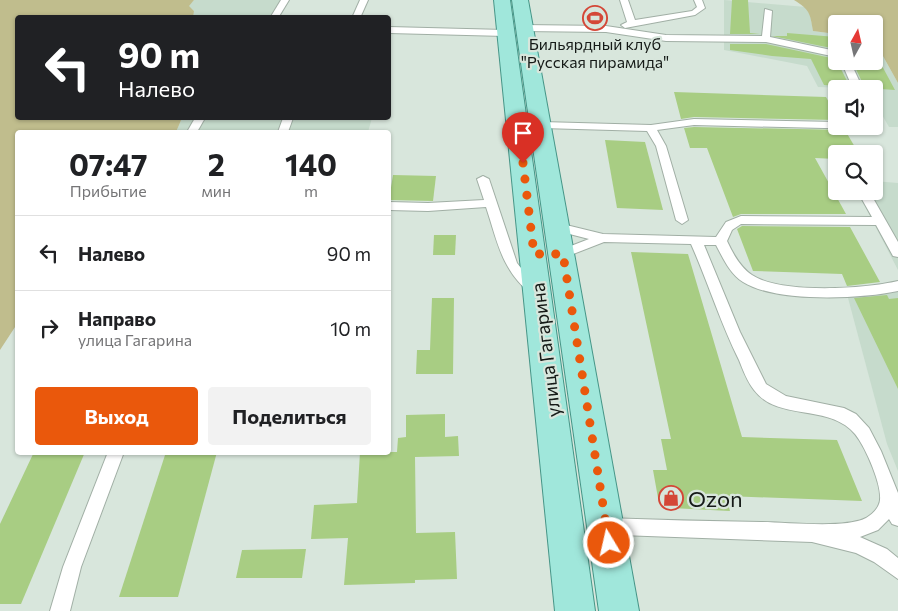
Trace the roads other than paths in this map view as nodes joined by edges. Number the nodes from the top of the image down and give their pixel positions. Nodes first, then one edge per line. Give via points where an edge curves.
1 (285, 0) edge
2 (364, 0) edge
3 (502, 0) edge
4 (520, 0) edge
5 (624, 0) edge
6 (698, 0) edge
7 (768, 11) dead end
8 (276, 15) edge
9 (357, 15) edge
10 (632, 23) junction
11 (606, 29) junction
12 (391, 30) edge
13 (517, 31) junction
14 (766, 39) junction
15 (828, 52) edge
16 (530, 125) junction
17 (828, 125) edge
18 (651, 128) junction
19 (483, 179) dead end
20 (869, 200) edge
21 (491, 203) junction
22 (391, 206) edge
23 (682, 220) dead end
24 (881, 221) junction
25 (603, 238) junction
26 (695, 239) junction
27 (561, 240) junction
28 (721, 241) junction
29 (898, 253) edge
30 (534, 254) junction
31 (898, 286) edge
32 (539, 293) junction
33 (115, 455) edge
34 (888, 488) junction
35 (898, 518) edge
36 (606, 526) junction
37 (806, 532) junction
38 (898, 570) edge
39 (60, 611) edge
40 (575, 611) edge
41 (619, 611) edge

1 - 8 lane
2 - 9 lane
3 - 13 main road, улица Гагарина
4 - 13 main road, улица Гагарина
5 - 10 lane
6 - 10 lane via 701,8 695,13
7 - 14 lane
10 - 11 lane
11 - 13 lane
11 - 14 lane via 666,38
12 - 13 lane
13 - 16 main road, улица Гагарина
14 - 15 lane
16 - 18 lane
16 - 27 main road, улица Гагарина
16 - 30 main road, улица Гагарина
17 - 18 lane via 694,122
18 - 23 lane via 661,146
19 - 21 lane
20 - 24 lane
21 - 22 lane
21 - 32 lane via 511,264 521,278
24 - 28 lane via 741,220 725,228
24 - 29 lane
25 - 26 lane
25 - 27 lane
25 - 27 lane
26 - 28 lane
26 - 34 lane via 735,338 760,386 770,396 791,403 841,412 860,427
27 - 30 main road
27 - 36 main road, улица Гагарина
28 - 31 lane via 741,274 767,287 828,292
30 - 32 main road, улица Гагарина
32 - 40 main road, улица Гагарина
33 - 39 lane via 72,567
34 - 35 lane
34 - 37 lane via 887,508 880,519 858,529
36 - 37 lane
36 - 41 main road, улица Гагарина
37 - 38 lane via 863,547

